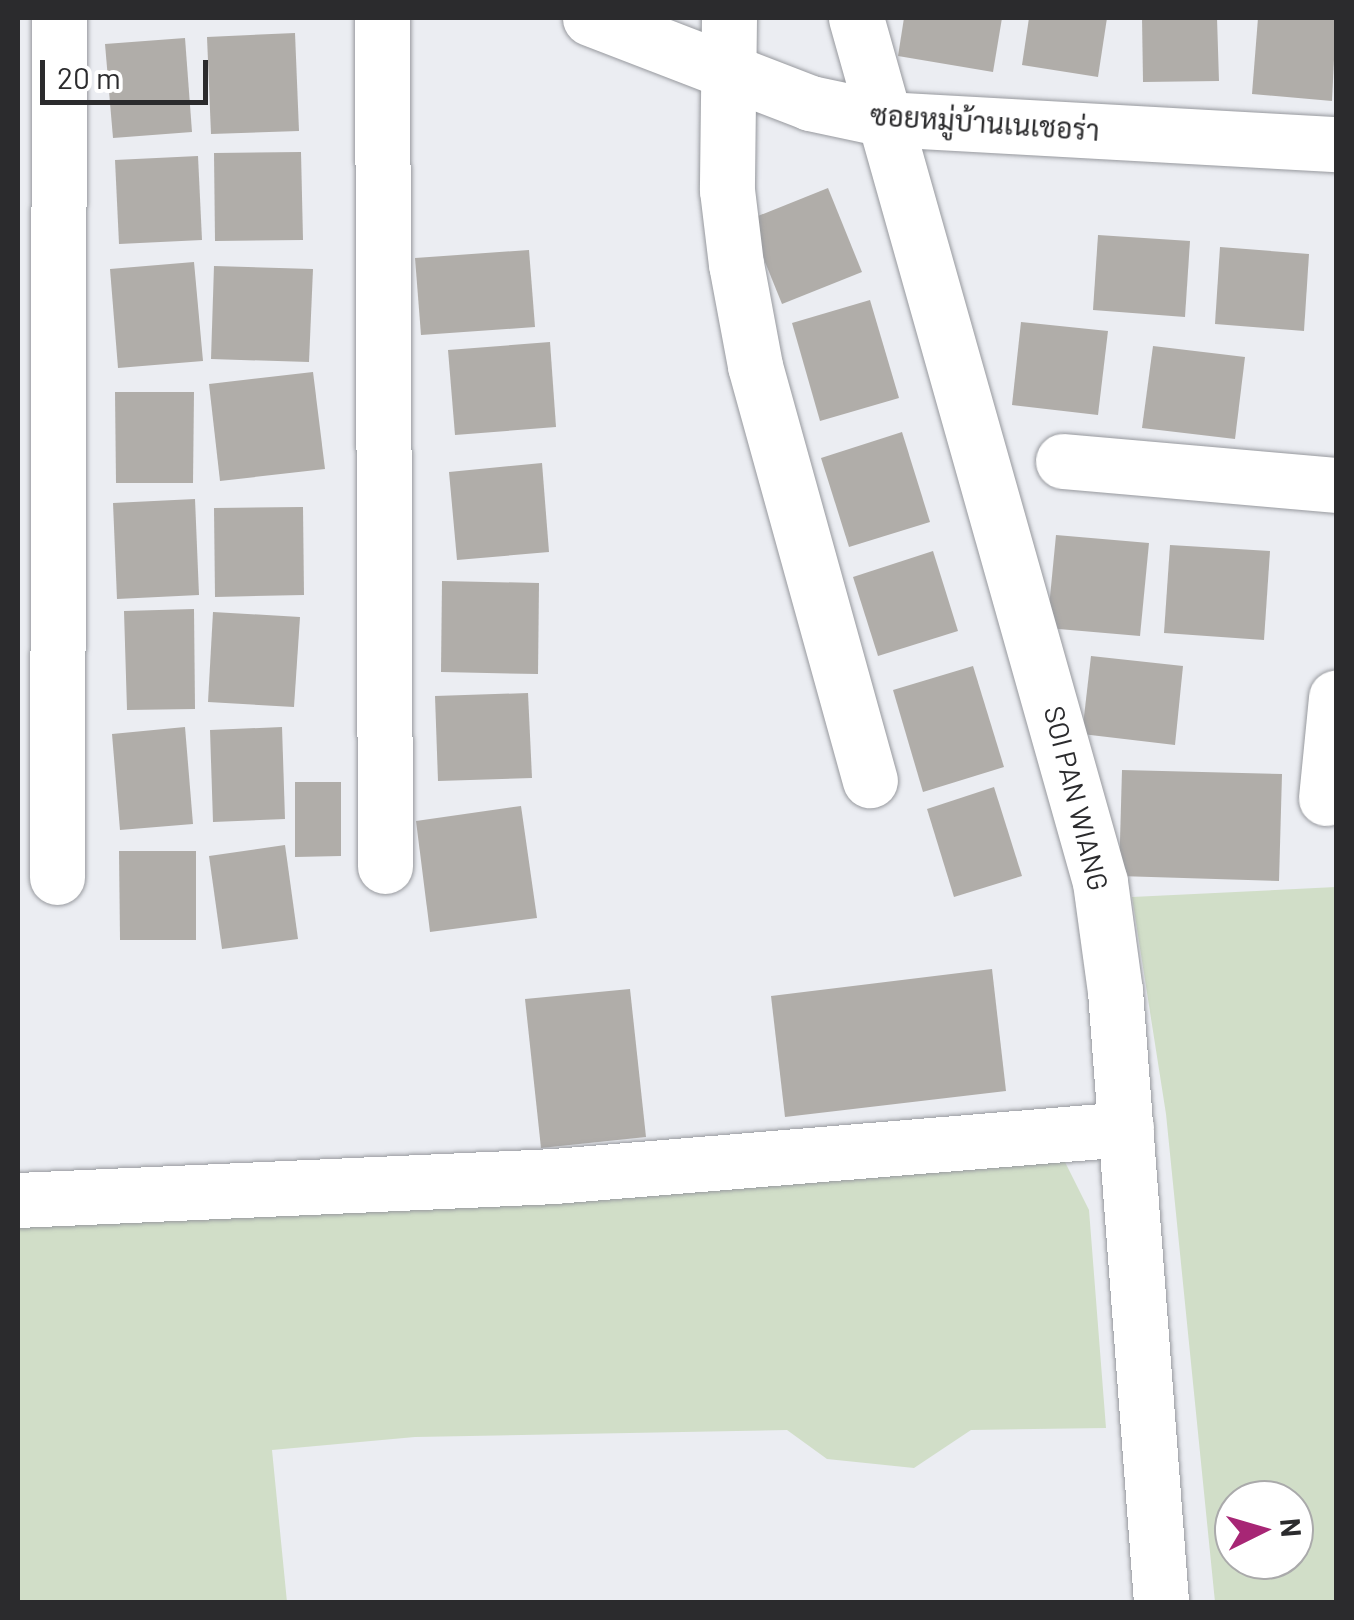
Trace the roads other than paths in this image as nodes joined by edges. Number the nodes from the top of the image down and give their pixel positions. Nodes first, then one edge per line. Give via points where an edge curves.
1 (59, 18) edge
2 (382, 18) edge
3 (590, 18) edge
4 (730, 18) edge
5 (856, 18) edge
6 (728, 74) junction
7 (885, 119) junction
8 (1336, 144) edge
9 (1063, 460) dead end
10 (1336, 486) edge
11 (1336, 697) edge
12 (870, 780) dead end
13 (1326, 798) dead end
14 (384, 866) dead end
15 (57, 876) dead end
16 (1126, 1129) junction
17 (18, 1200) edge
18 (1161, 1602) edge

1 - 15 street
2 - 14 street
3 - 6 street, ซอยหมู่บ้านเนเชอร่า
4 - 6 street
5 - 7 street, SOI PAN WIANG
6 - 7 street, ซอยหมู่บ้านเนเชอร่า via 810,103
6 - 12 street via 727,190 755,366
7 - 8 street, ซอยหมู่บ้านเนเชอร่า
7 - 16 street, SOI PAN WIANG via 1092,848 1115,991
9 - 10 street
11 - 13 street
16 - 17 street via 554,1176
16 - 18 street, SOI PAN WIANG

